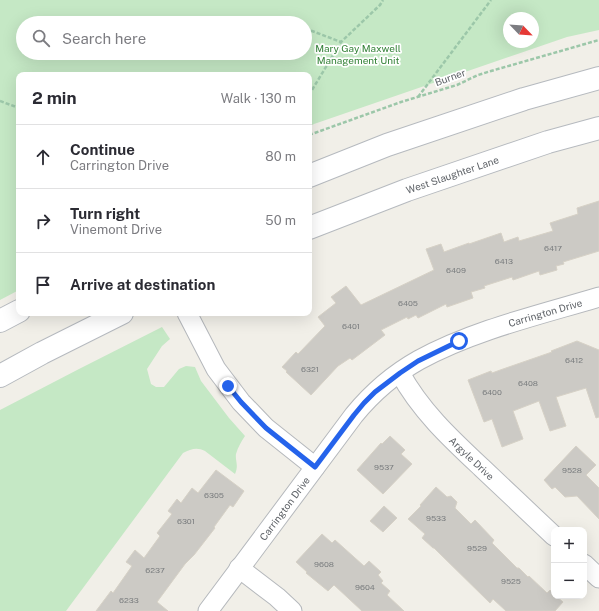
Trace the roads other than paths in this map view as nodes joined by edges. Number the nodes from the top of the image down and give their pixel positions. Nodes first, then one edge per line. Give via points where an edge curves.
1 (599, 78) edge
2 (599, 128) edge
3 (312, 175) edge
4 (312, 227) edge
5 (599, 297) edge
6 (16, 313) edge
7 (116, 316) edge
8 (189, 316) edge
9 (0, 321) edge
10 (400, 373) junction
11 (0, 376) edge
12 (315, 467) junction
13 (551, 533) edge
14 (587, 567) edge
15 (239, 568) junction
16 (599, 578) edge
17 (208, 611) edge
18 (292, 611) edge

1 - 3 main road via 524,99 388,145
2 - 4 main road, West Slaughter Lane via 548,142
5 - 10 street, Carrington Drive via 493,328 459,341
6 - 9 main road
7 - 11 main road
8 - 12 street via 216,369 241,402 266,428
10 - 12 street, Carrington Drive via 364,403
10 - 13 street, Argyle Drive via 443,431
12 - 15 street, Carrington Drive
14 - 16 street
15 - 17 street, Carrington Drive
15 - 18 street

